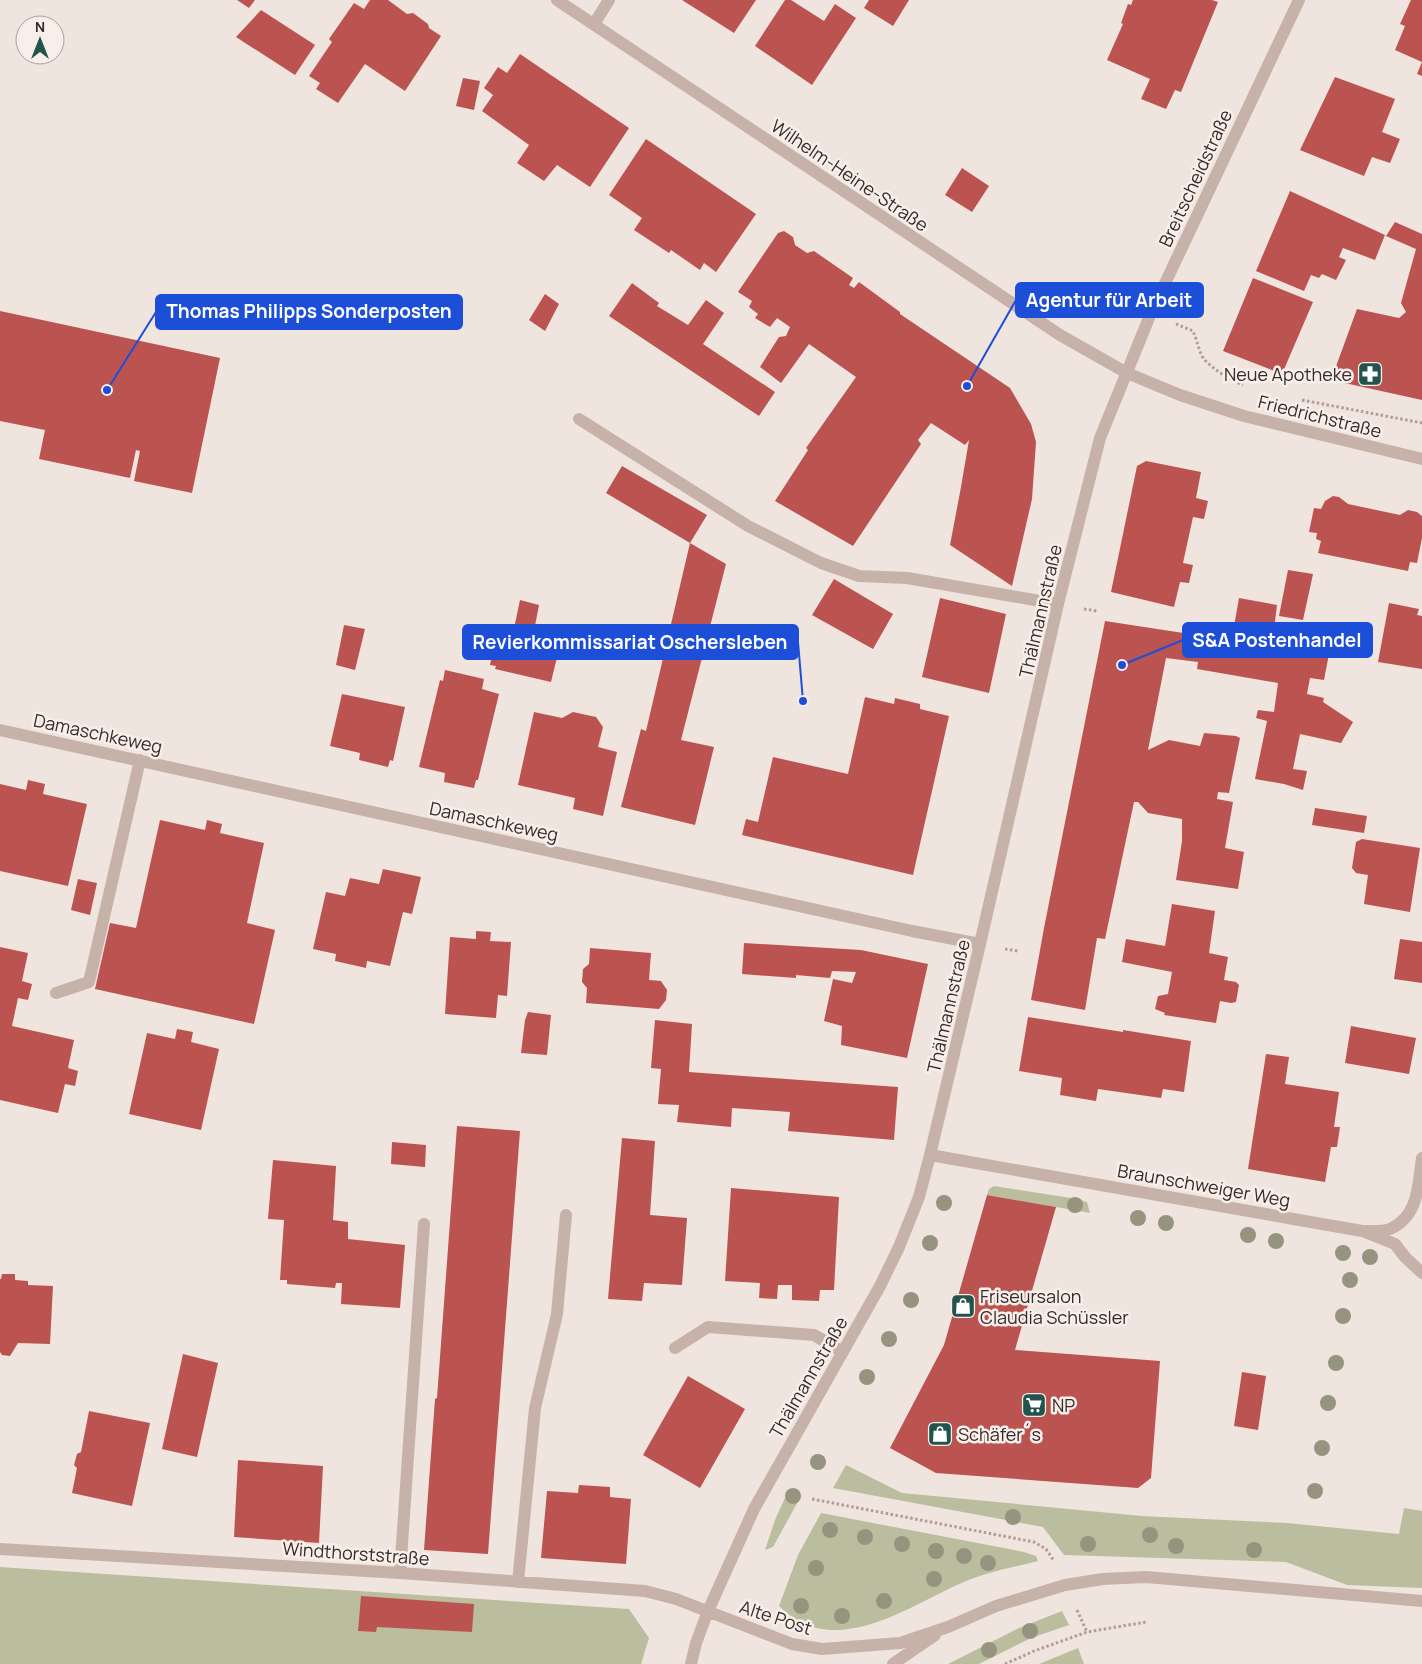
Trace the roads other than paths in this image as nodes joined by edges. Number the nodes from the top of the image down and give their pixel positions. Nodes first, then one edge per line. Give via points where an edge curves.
1 (558, 0) edge
2 (609, 0) edge
3 (1299, 0) edge
4 (594, 24) junction
5 (1127, 373) junction
6 (579, 419) dead end
7 (1422, 459) edge
8 (1058, 604) junction
9 (0, 730) edge
10 (140, 760) junction
11 (980, 944) junction
12 (56, 993) dead end
13 (930, 1155) junction
14 (1422, 1158) edge
15 (566, 1215) dead end
16 (424, 1224) dead end
17 (1362, 1232) junction
18 (1422, 1273) edge
19 (675, 1348) dead end
20 (844, 1352) junction
21 (0, 1549) edge
22 (400, 1573) junction
23 (518, 1582) junction
24 (1422, 1601) edge
25 (708, 1611) junction
26 (948, 1627) junction
27 (691, 1664) edge
28 (893, 1664) edge

1 - 4 street, Wilhelm-Heine-Straße
2 - 4 street
3 - 5 street, Breitscheidstraße via 1151,313
4 - 5 street, Wilhelm-Heine-Straße via 1060,335
5 - 7 street, Friedrichstraße via 1244,416
5 - 8 street, Thälmannstraße via 1100,438
6 - 8 street via 748,526 821,563 859,576 907,578
8 - 11 street, Thälmannstraße
9 - 10 street, Damaschkeweg
10 - 11 street, Damaschkeweg
10 - 12 street via 88,982
11 - 13 street, Thälmannstraße
13 - 17 street, Braunschweiger Weg
13 - 20 street, Thälmannstraße via 919,1197 898,1247
14 - 17 street, Braunschweiger Weg via 1415,1204 1408,1215 1389,1229
15 - 23 street via 556,1314 535,1408
16 - 22 street
17 - 18 street via 1395,1244
19 - 20 street via 708,1327 814,1335
20 - 25 street, Thälmannstraße via 754,1509
21 - 22 street, Windthorststraße
22 - 23 street, Windthorststraße
23 - 25 street, Windthorststraße via 645,1592
24 - 26 street, Alte Post via 1146,1577 1103,1578 1065,1585 996,1606
25 - 26 street, Alte Post via 792,1644 822,1649 900,1642
25 - 27 street
26 - 28 street, Alte Post

